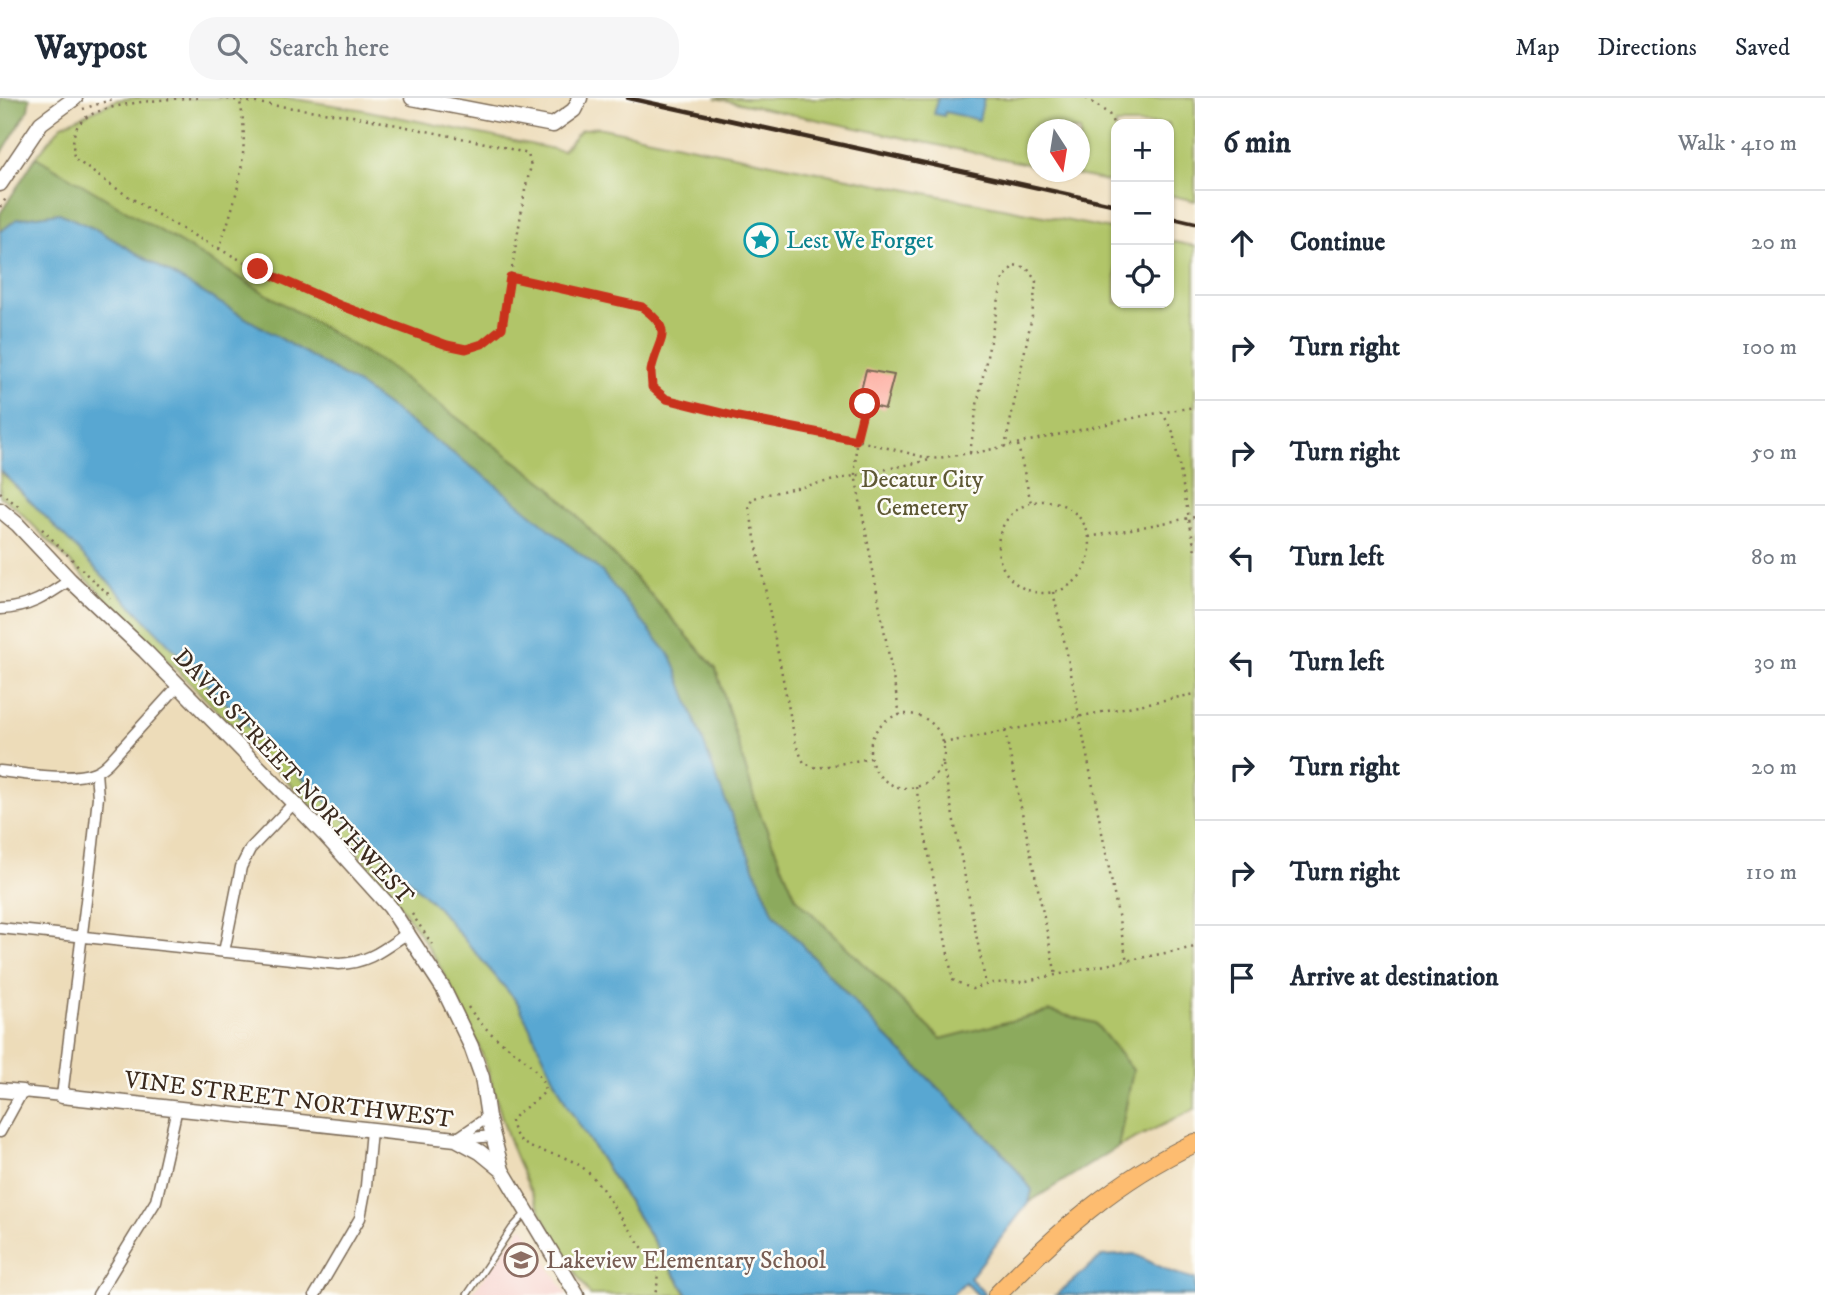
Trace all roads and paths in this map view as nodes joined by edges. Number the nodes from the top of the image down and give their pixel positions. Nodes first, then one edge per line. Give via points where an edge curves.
1 (116, 98) edge
2 (197, 98) edge
3 (219, 98) edge
4 (412, 98) edge
5 (580, 98) edge
6 (1086, 98) edge
7 (239, 99) edge
8 (78, 104) edge
9 (1111, 119) edge
10 (4, 190) edge
11 (0, 207) edge
12 (219, 248) junction
13 (510, 277) junction
14 (865, 404) dead end
15 (1195, 407) edge
16 (1162, 412) junction
17 (856, 440) junction
18 (1018, 444) junction
19 (1005, 447) junction
20 (970, 453) junction
21 (932, 459) junction
22 (855, 474) junction
23 (1031, 503) junction
24 (0, 510) edge
25 (1195, 517) edge
26 (1188, 518) junction
27 (1089, 537) junction
28 (1195, 551) edge
29 (70, 580) junction
30 (1053, 592) junction
31 (0, 609) edge
32 (178, 686) junction
33 (1195, 694) edge
34 (900, 715) junction
35 (1078, 716) junction
36 (1005, 731) junction
37 (943, 743) junction
38 (871, 758) junction
39 (943, 762) junction
40 (0, 771) edge
41 (96, 772) junction
42 (916, 787) junction
43 (293, 804) junction
44 (0, 928) edge
45 (409, 932) junction
46 (83, 937) junction
47 (1195, 947) edge
48 (224, 952) junction
49 (1127, 961) junction
50 (1056, 975) junction
51 (986, 985) junction
52 (0, 1090) edge
53 (22, 1092) junction
54 (62, 1096) junction
55 (177, 1108) junction
56 (488, 1117) junction
57 (371, 1130) junction
58 (0, 1132) edge
59 (494, 1136) junction
60 (456, 1139) junction
61 (1195, 1143) edge
62 (502, 1170) junction
63 (527, 1212) junction
64 (98, 1295) edge
65 (314, 1295) edge
66 (467, 1295) edge
67 (577, 1295) edge
68 (997, 1295) edge

1 - 8 path
2 - 12 path via 166,98 110,108 81,120 72,139 74,158
3 - 7 path
4 - 5 street via 552,125 574,110
6 - 9 path
7 - 12 path via 245,136 240,181
7 - 13 path via 353,116 528,154 531,166
8 - 10 street via 41,123
10 - 11 path
12 - 13 path via 342,306 426,339 466,349 482,344 502,328
13 - 17 path via 642,307 662,330 651,370 652,387 666,399
14 - 17 path
15 - 16 path
16 - 18 path
16 - 26 path via 1172,432
17 - 21 path
17 - 22 path
18 - 19 path
18 - 23 path
19 - 20 path
19 - 20 path via 1036,281 1027,268 1014,265 1003,279
20 - 21 path
21 - 22 path
22 - 34 path
22 - 38 path via 763,495 752,499 749,507 796,745 804,763 817,768
23 - 27 path via 1061,504 1083,523
23 - 30 path via 1018,509 1000,534 1001,564 1021,586
24 - 29 street, DAVIS STREET NORTHWEST
25 - 26 path
26 - 27 path
26 - 28 path
27 - 30 path via 1086,566 1077,578
29 - 31 street via 41,600
29 - 32 street, DAVIS STREET NORTHWEST
30 - 35 path
32 - 41 street
32 - 43 street, DAVIS STREET NORTHWEST
33 - 35 path
34 - 37 path via 925,718
34 - 38 path via 880,726
35 - 36 path
35 - 49 path
36 - 37 path
36 - 50 path
37 - 39 path
38 - 42 path via 875,769 892,785
39 - 42 path via 937,774
39 - 51 path
40 - 41 street via 61,776
41 - 46 street via 98,797
42 - 51 path via 953,980 972,989
43 - 45 street, DAVIS STREET NORTHWEST via 370,882
43 - 48 street via 250,849 241,867
44 - 46 street
45 - 48 street via 357,963
45 - 56 street, DAVIS STREET NORTHWEST via 471,1046
46 - 48 street
46 - 54 street
47 - 49 path
49 - 50 path
50 - 51 path
52 - 53 street
53 - 54 street
53 - 58 street
54 - 55 street, VINE STREET NORTHWEST
55 - 57 street, VINE STREET NORTHWEST
55 - 64 street via 156,1201
56 - 59 street, DAVIS STREET NORTHWEST
56 - 60 street
57 - 60 street, VINE STREET NORTHWEST
57 - 65 street via 360,1218
59 - 60 street
59 - 62 street, DAVIS STREET NORTHWEST
60 - 62 street, VINE STREET NORTHWEST
61 - 68 highway via 1111,1191
62 - 63 street, DAVIS STREET NORTHWEST
63 - 66 lane
63 - 67 street, DAVIS STREET NORTHWEST

